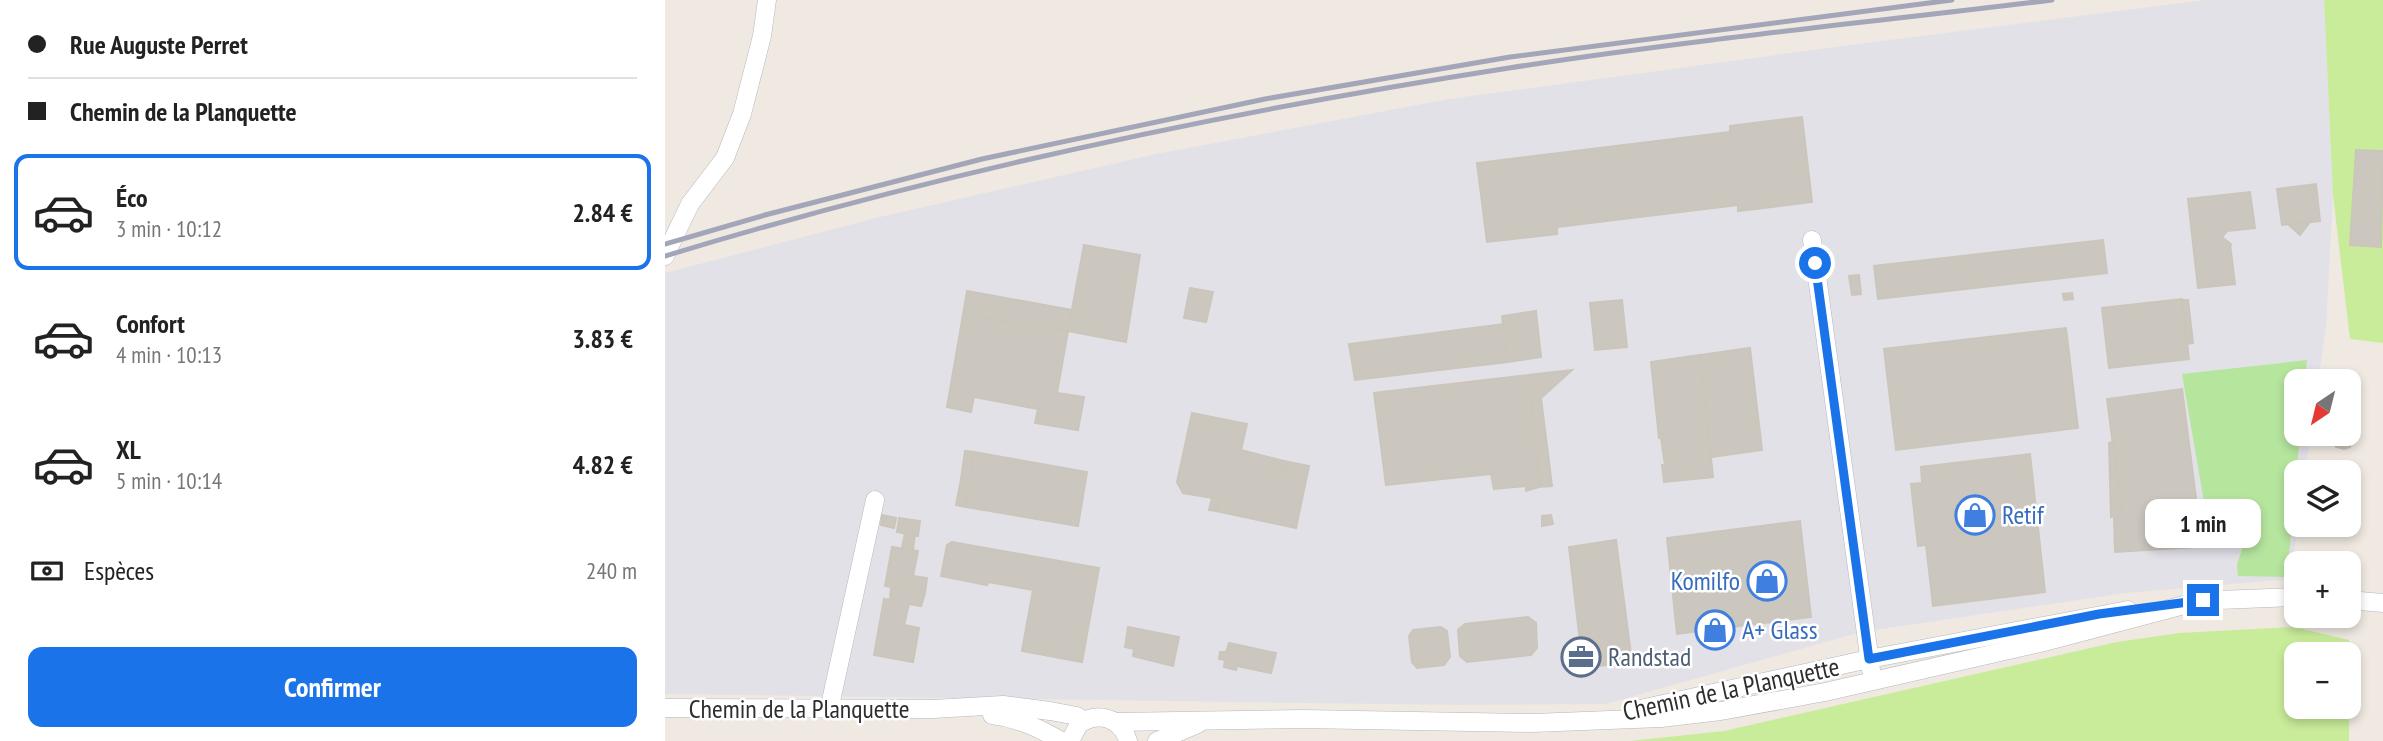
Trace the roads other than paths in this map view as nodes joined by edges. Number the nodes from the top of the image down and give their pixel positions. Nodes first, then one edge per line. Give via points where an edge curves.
1 (767, 0) edge
2 (1812, 240) dead end
3 (665, 256) edge
4 (875, 500) dead end
5 (2284, 597) edge
6 (2203, 600) junction
7 (2361, 601) edge
8 (2383, 603) edge
9 (1869, 659) junction
10 (1873, 681) junction
11 (665, 708) edge
12 (933, 709) junction
13 (829, 710) junction
14 (1207, 720) junction
15 (1590, 720) junction
16 (1084, 721) junction
17 (1115, 722) junction
18 (1061, 741) edge
19 (1070, 741) edge
20 (1128, 741) edge
21 (1157, 741) edge

1 - 3 street via 742,114 725,158 690,204
2 - 9 street
4 - 13 street
5 - 6 street, Chemin de la Planquette
6 - 9 street, Chemin de la Planquette via 2099,614
6 - 10 street, Chemin de la Planquette
7 - 8 street
9 - 10 street
9 - 15 street, Chemin de la Planquette
10 - 15 street, Chemin de la Planquette via 1709,712
11 - 13 street, Chemin de la Planquette
12 - 13 street, Chemin de la Planquette
12 - 16 street, Chemin de la Planquette via 1003,705 1050,710
12 - 18 street, Chemin de la Planquette via 1022,721
14 - 15 street, Chemin de la Planquette
14 - 17 street, Chemin de la Planquette
14 - 21 street, Chemin de la Planquette
16 - 17 street, Chemin de la Planquette via 1100,717
16 - 19 street
17 - 20 street

